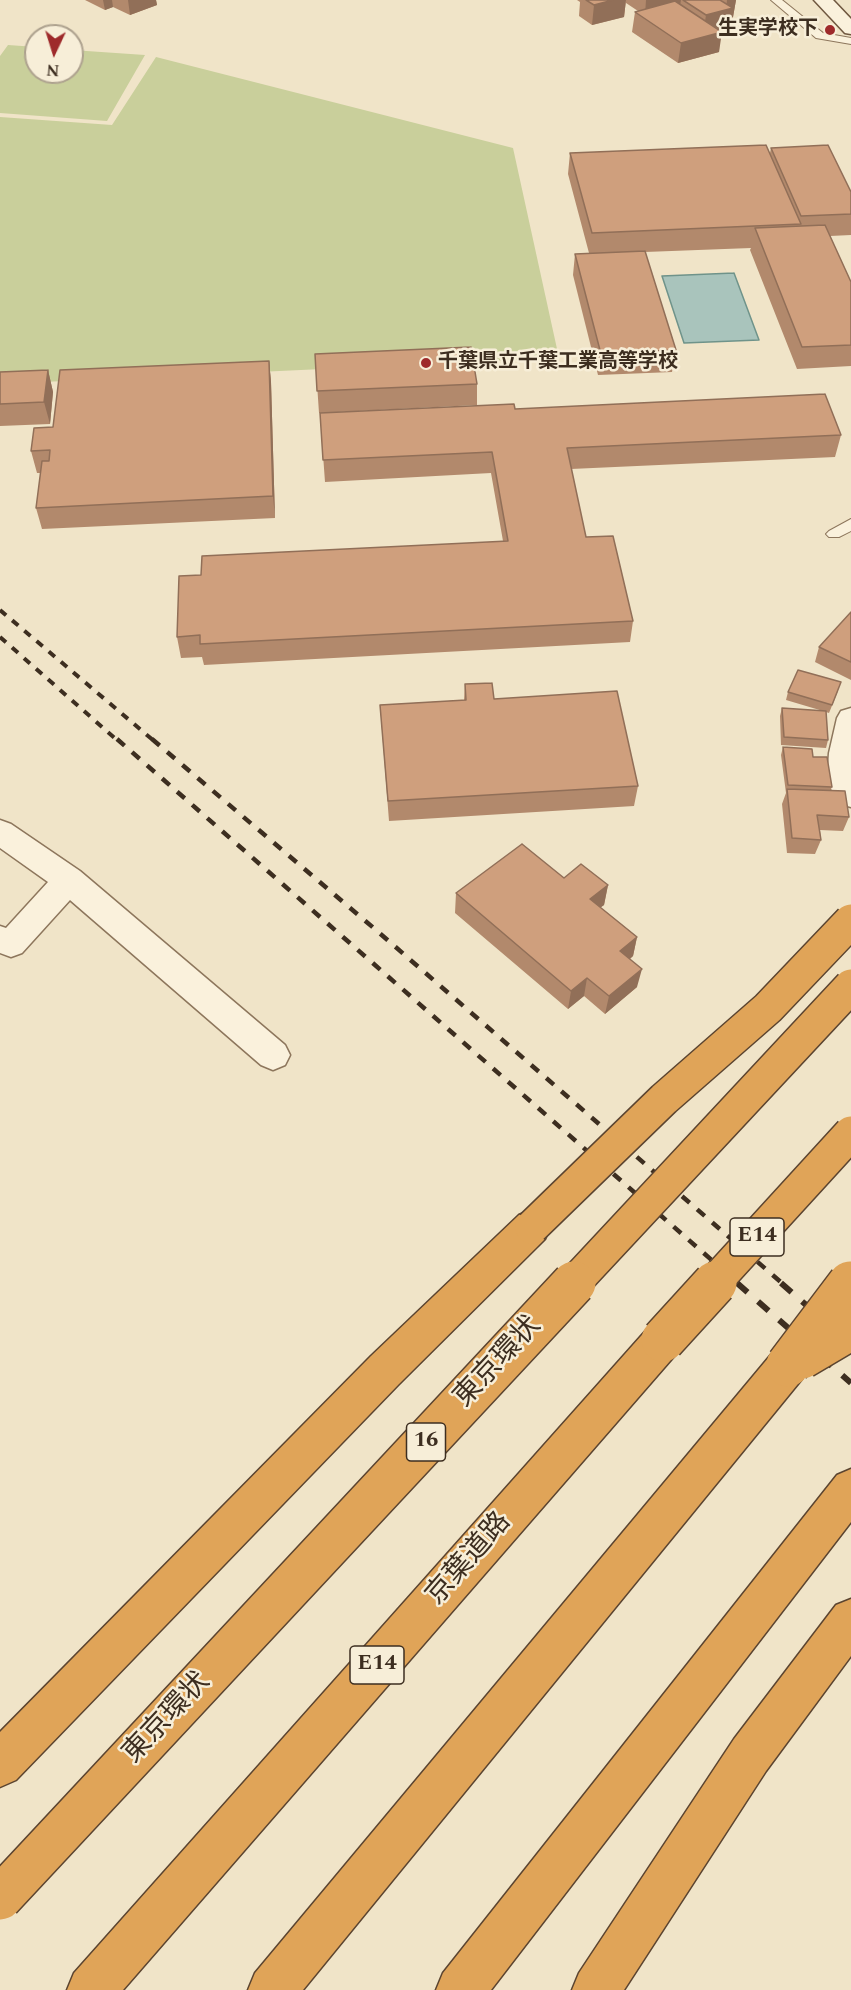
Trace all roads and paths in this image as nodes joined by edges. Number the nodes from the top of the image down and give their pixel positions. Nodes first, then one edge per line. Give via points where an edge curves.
1 (776, 0) edge
2 (823, 0) edge
3 (851, 30) edge
4 (851, 41) edge
5 (851, 524) edge
6 (834, 534) dead end
7 (851, 718) edge
8 (851, 796) edge
9 (0, 832) edge
10 (69, 880) junction
11 (851, 921) edge
12 (0, 939) edge
13 (851, 986) edge
14 (273, 1055) dead end
15 (851, 1133) edge
16 (851, 1282) edge
17 (851, 1328) edge
18 (788, 1365) junction
19 (851, 1489) edge
20 (851, 1620) edge
21 (0, 1764) edge
22 (0, 1898) edge
23 (91, 1990) edge
24 (272, 1990) edge
25 (460, 1990) edge
26 (596, 1990) edge

1 - 4 lane via 820,36
2 - 3 street
5 - 6 lane
7 - 8 street via 842,782
9 - 10 street
10 - 12 street via 11,944
10 - 14 street
11 - 21 highway, bridge via 768,1008 664,1099 385,1370
13 - 22 highway, 東京環状 / 16, bridge
15 - 23 highway, 京葉道路 / E14, bridge via 663,1340
16 - 18 highway, bridge
17 - 18 highway, bridge
18 - 24 highway
19 - 25 highway
20 - 26 highway via 750,1755

